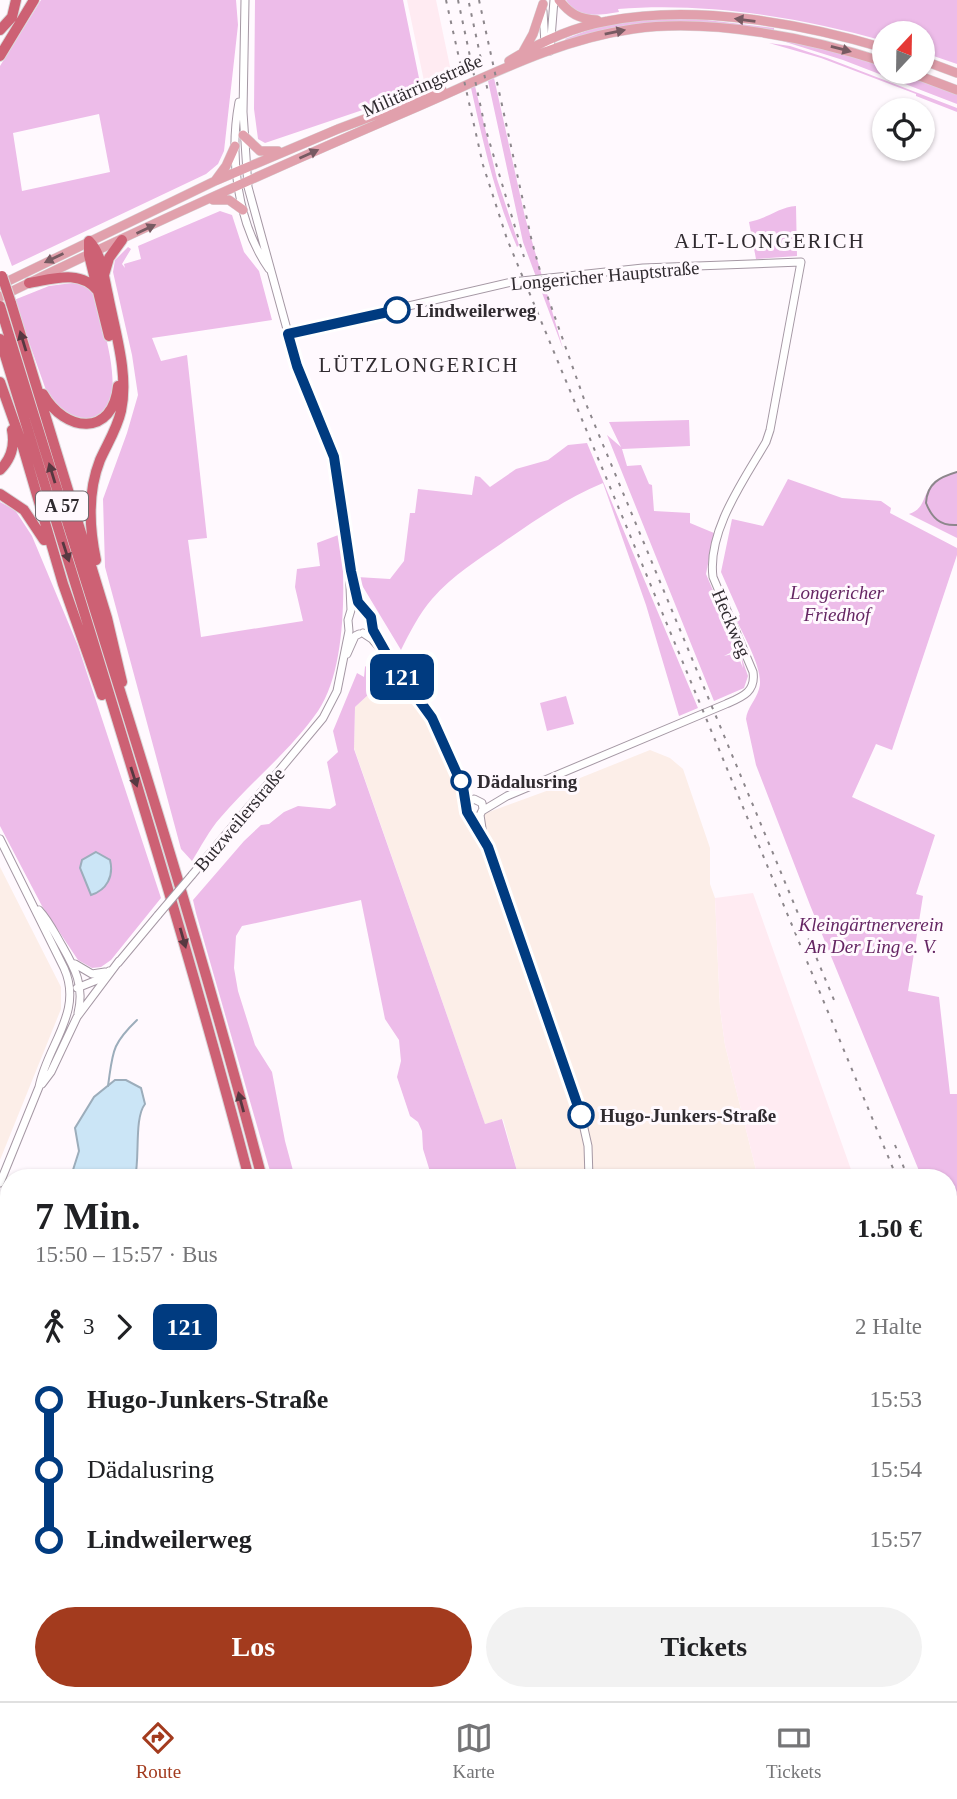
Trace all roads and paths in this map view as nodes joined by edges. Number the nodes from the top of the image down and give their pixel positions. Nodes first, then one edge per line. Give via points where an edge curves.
1 (16, 0) edge
2 (34, 0) edge
3 (245, 0) edge
4 (557, 0) edge
5 (543, 2) edge
6 (606, 21) junction
7 (0, 30) edge
8 (548, 40) junction
9 (872, 45) edge
10 (550, 51) junction
11 (522, 53) junction
12 (0, 56) edge
13 (872, 59) edge
14 (935, 65) edge
15 (957, 73) edge
16 (243, 82) junction
17 (935, 82) edge
18 (957, 90) edge
19 (243, 135) junction
20 (235, 146) junction
21 (287, 150) junction
22 (241, 169) junction
23 (215, 181) junction
24 (242, 184) junction
25 (208, 200) junction
26 (243, 210) junction
27 (122, 240) junction
28 (89, 241) junction
29 (93, 253) junction
30 (802, 262) joint
31 (269, 269) junction
32 (1, 277) edge
33 (104, 278) junction
34 (29, 283) junction
35 (98, 291) junction
36 (0, 297) edge
37 (4, 306) edge
38 (288, 334) junction
39 (0, 339) edge
40 (35, 379) junction
41 (0, 382) edge
42 (4, 393) junction
43 (35, 453) junction
44 (0, 470) edge
45 (0, 494) edge
46 (351, 571) junction
47 (63, 584) junction
48 (365, 611) junction
49 (349, 616) junction
50 (107, 618) junction
51 (371, 622) junction
52 (349, 626) junction
53 (361, 633) junction
54 (390, 660) junction
55 (342, 667) junction
56 (124, 702) junction
57 (118, 728) junction
58 (463, 787) junction
59 (507, 796) junction
60 (477, 800) junction
61 (466, 804) junction
62 (481, 813) junction
63 (470, 816) junction
64 (484, 838) junction
65 (0, 839) edge
66 (33, 903) junction
67 (70, 958) junction
68 (119, 961) junction
69 (109, 971) junction
70 (100, 986) junction
71 (77, 987) junction
72 (77, 1017) junction
73 (39, 1087) junction
74 (6, 1169) edge
75 (247, 1169) edge
76 (259, 1169) edge
77 (589, 1169) edge

1 - 7 highway via 12,17
2 - 12 highway
3 - 16 street
4 - 6 main road via 577,17
4 - 8 street
5 - 8 street
5 - 11 main road
6 - 8 main road, Militärringstraße
9 -> 6 main road, Militärringstraße via 830,33 715,17
8 - 10 street
8 - 11 main road, Militärringstraße
10 -> 13 main road, Militärringstraße via 624,30 695,27 799,40
24 -> 10 main road, Militärringstraße
11 - 21 main road, Militärringstraße via 457,84
14 - 15 main road
16 - 19 street
16 - 20 street
17 - 18 main road
19 - 21 main road via 260,151
19 - 22 street
20 - 22 street
20 - 23 main road
21 - 22 main road, Militärringstraße
22 - 23 main road, Militärringstraße
22 - 24 street
23 - 28 main road, Militärringstraße
24 - 25 main road, Militärringstraße
24 - 26 street
24 - 31 street
25 - 26 main road via 229,200
27 -> 25 main road, Militärringstraße
26 - 31 street
27 - 29 main road, Militärringstraße
27 - 33 highway via 109,258
28 - 29 highway
28 -> 32 main road, Militärringstraße
29 - 33 highway
29 - 34 main road, Militärringstraße
29 - 35 highway
30 - 38 street, Longericher Hauptstraße via 630,269 512,282
30 - 59 street, Heckweg via 770,430 727,509 712,567 753,672 751,689 742,697
31 - 38 street
32 - 37 highway, bridge
33 - 50 highway via 123,388 121,412 97,468 90,503
34 - 35 highway via 75,276
34 - 36 main road, Militärringstraße
35 - 40 highway via 117,379 116,398 107,414 90,423 65,419 47,402
40 -> 37 highway
56 -> 37 highway, A 57
38 - 46 street via 334,457
39 - 43 highway, A 57
40 - 50 highway
41 - 42 highway
42 - 43 highway
42 - 44 highway via 13,442 9,459
42 - 47 highway
43 -> 57 highway, A 57
45 - 47 highway via 32,518
46 - 48 street via 358,602
46 - 49 street
47 - 57 highway, A 57
48 - 49 street via 356,610
48 - 51 street
49 - 52 street
50 - 56 highway via 122,674
51 - 53 street
51 - 54 street
52 - 53 street
52 - 55 street, Butzweilerstraße
53 - 54 street
53 - 55 street, Butzweilerstraße
54 - 58 street via 432,718
55 - 68 street, Butzweilerstraße, bridge via 337,691 323,718
76 -> 56 highway, A 57
57 -> 75 highway, A 57 via 216,1051
58 - 60 street
58 - 61 street
59 - 60 street, Heckweg
59 - 62 street, Heckweg
60 - 61 street
60 - 62 street via 483,806
61 - 63 street
62 - 63 street
62 - 64 street
63 - 64 street
64 - 77 street via 581,1115
65 - 66 street
66 - 67 street
66 - 71 street
67 - 69 street via 88,973
67 - 71 street
68 - 69 street, Butzweilerstraße
68 - 70 street, Butzweilerstraße
69 - 71 street, Butzweilerstraße via 97,981
70 - 71 street via 92,990
70 - 72 street, Butzweilerstraße
71 - 72 street
71 - 73 street, Butzweilerstraße
72 - 73 street, Butzweilerstraße
73 - 74 street, Butzweilerstraße

